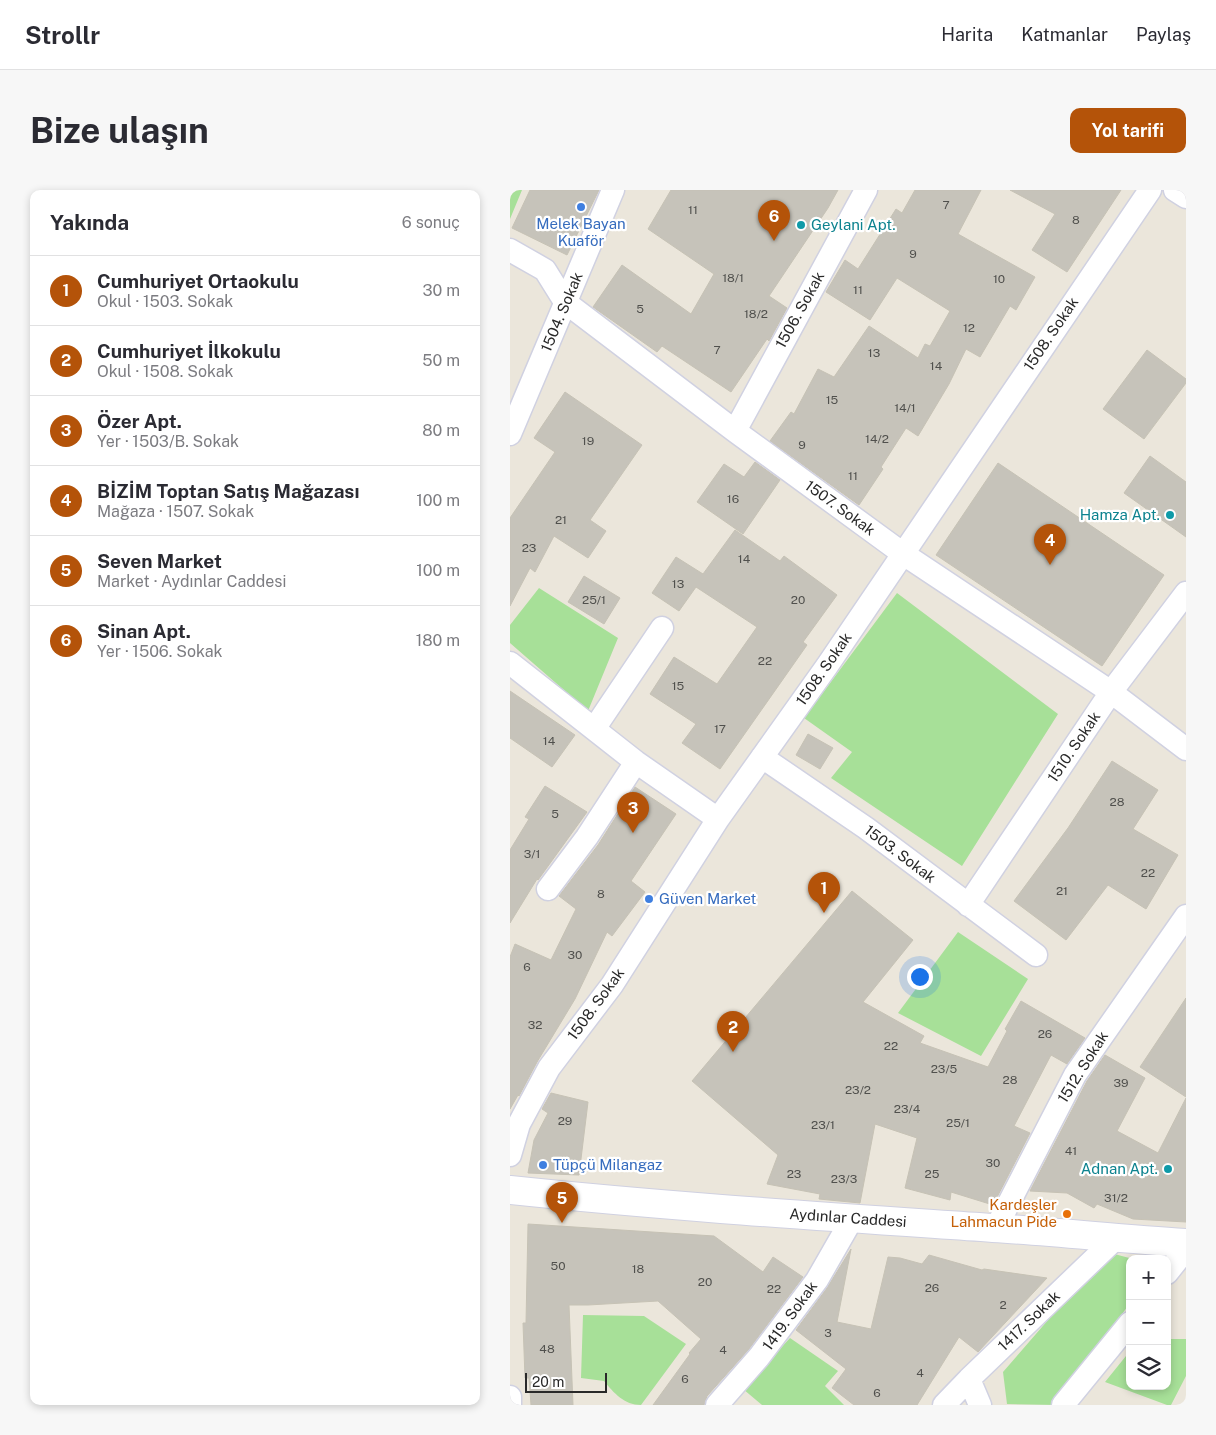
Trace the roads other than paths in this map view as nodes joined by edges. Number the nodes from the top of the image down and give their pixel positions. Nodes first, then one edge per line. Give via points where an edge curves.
1 (613, 190) edge
2 (866, 190) edge
3 (1150, 190) edge
4 (1175, 190) edge
5 (1186, 197) edge
6 (510, 250) edge
7 (565, 302) junction
8 (517, 399) edge
9 (735, 431) junction
10 (510, 434) edge
11 (902, 553) junction
12 (1186, 593) edge
13 (662, 628) dead end
14 (510, 663) edge
15 (1111, 692) junction
16 (594, 729) junction
17 (1186, 749) edge
18 (762, 757) junction
19 (636, 762) junction
20 (718, 819) junction
21 (548, 889) dead end
22 (968, 905) junction
23 (1186, 916) edge
24 (1036, 955) dead end
25 (515, 1121) edge
26 (510, 1155) edge
27 (510, 1190) edge
28 (852, 1219) junction
29 (996, 1228) junction
30 (1116, 1238) junction
31 (1186, 1244) edge
32 (1186, 1249) edge
33 (1171, 1268) edge
34 (1126, 1328) edge
35 (969, 1379) junction
36 (510, 1397) edge
37 (510, 1405) edge
38 (717, 1405) edge
39 (944, 1405) edge
40 (980, 1405) edge
41 (1063, 1405) edge

1 - 7 street, 1504. Sokak
2 - 9 street, 1506. Sokak
3 - 11 street, 1508. Sokak
4 - 5 street
6 - 7 street, 1507. Sokak via 545,270
7 - 8 street, 1504. Sokak
7 - 9 street, 1507. Sokak
8 - 10 street, 1504. Sokak
9 - 11 street, 1507. Sokak
11 - 15 street, 1507. Sokak
11 - 18 street, 1508. Sokak
12 - 15 street, 1510. Sokak
13 - 16 street
14 - 16 street
15 - 17 street, 1507. Sokak
15 - 22 street, 1510. Sokak
16 - 19 street
18 - 20 street, 1508. Sokak
18 - 22 street, 1503. Sokak via 866,828
19 - 20 street
19 - 21 street
20 - 25 street, 1508. Sokak via 612,986 549,1068
22 - 24 street, 1503. Sokak
23 - 29 street, 1512. Sokak via 1075,1075
25 - 26 street, 1508. Sokak
27 - 28 street, Aydınlar Caddesi
28 - 29 street, Aydınlar Caddesi
28 - 38 street, 1419. Sokak via 817,1280 759,1358
29 - 30 street, Aydınlar Caddesi
30 - 31 street, Aydınlar Caddesi
30 - 35 street, 1417. Sokak
32 - 33 street
34 - 41 street
35 - 39 street, 1417. Sokak
35 - 40 street
36 - 37 street

